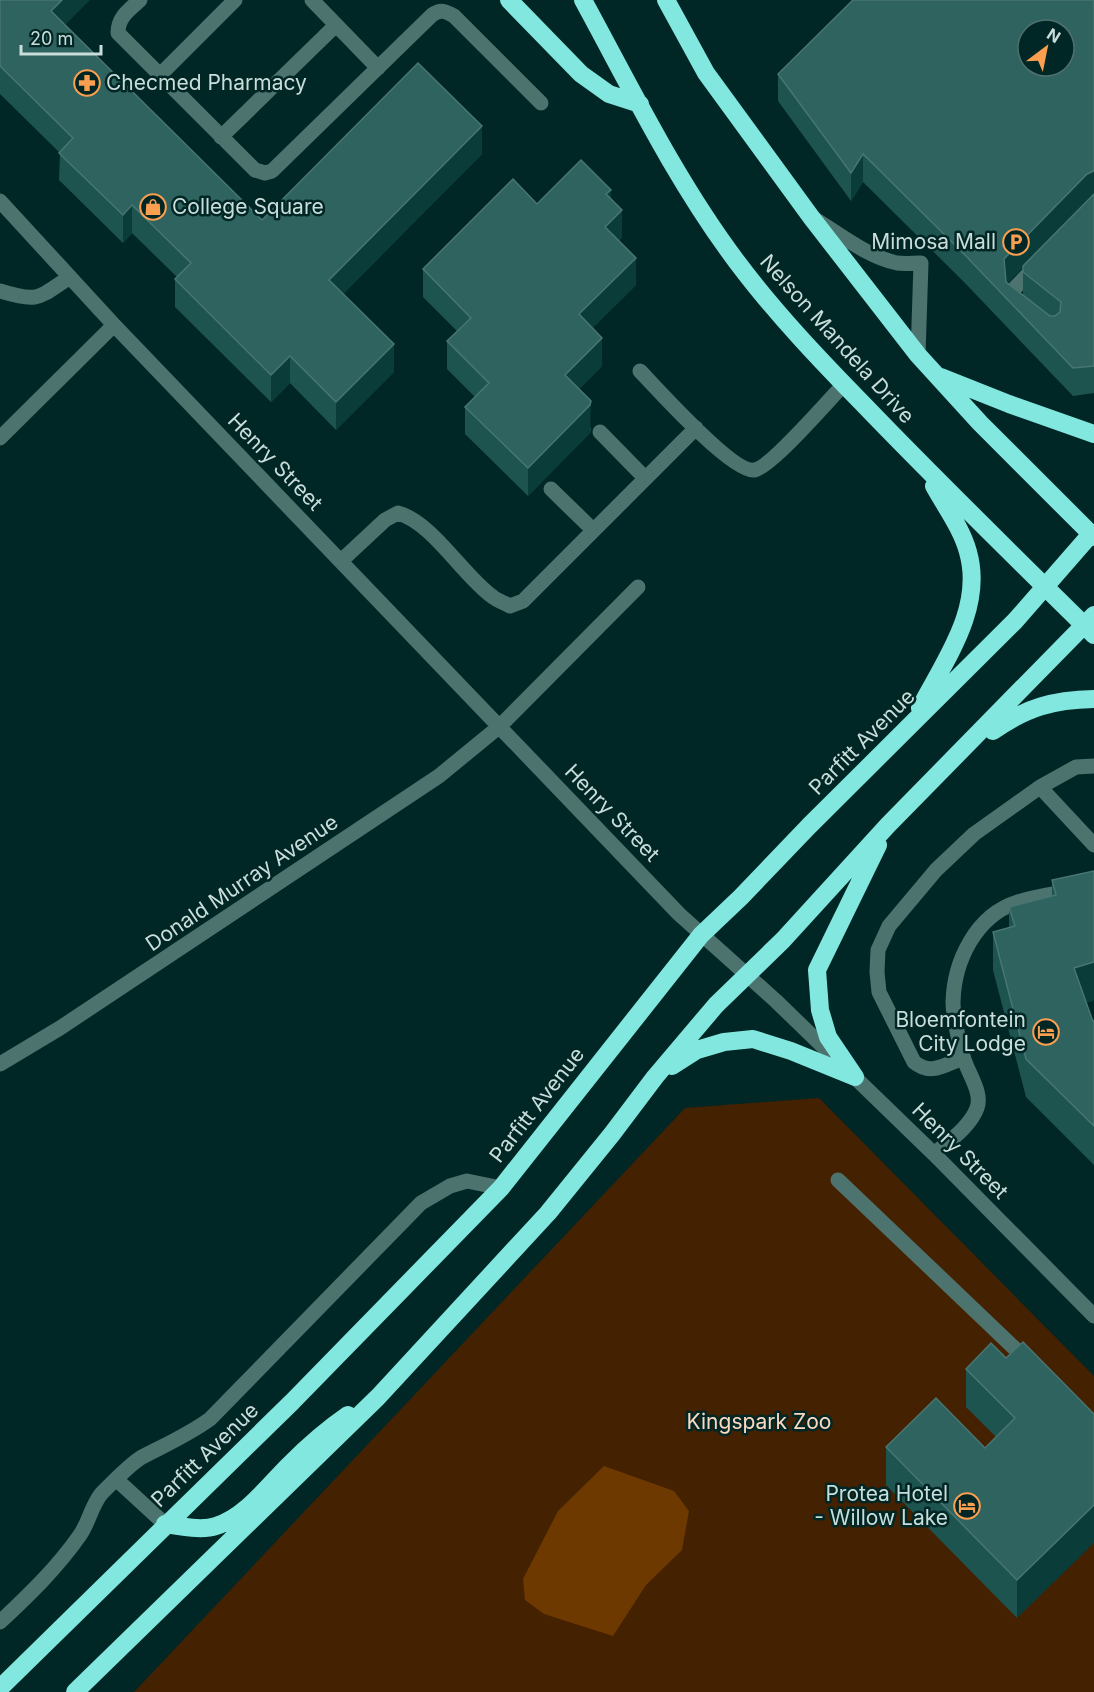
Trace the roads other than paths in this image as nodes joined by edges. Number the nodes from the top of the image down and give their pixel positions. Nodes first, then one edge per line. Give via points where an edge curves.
1 (140, 0) edge
2 (235, 0) edge
3 (508, 0) edge
4 (583, 0) edge
5 (666, 0) edge
6 (316, 2) edge
7 (336, 25) junction
8 (378, 68) junction
9 (159, 76) junction
10 (541, 103) dead end
11 (640, 104) junction
12 (221, 136) junction
13 (0, 201) edge
14 (811, 217) junction
15 (1045, 257) edge
16 (70, 277) junction
17 (0, 291) edge
18 (1026, 315) edge
19 (114, 325) junction
20 (918, 355) junction
21 (640, 371) dead end
22 (936, 375) junction
23 (844, 384) junction
24 (696, 428) junction
25 (600, 432) dead end
26 (1094, 434) edge
27 (0, 438) edge
28 (924, 467) junction
29 (645, 478) junction
30 (552, 489) dead end
31 (593, 530) junction
32 (1093, 534) edge
33 (341, 561) junction
34 (638, 587) dead end
35 (1045, 588) junction
36 (1091, 625) edge
37 (1094, 699) edge
38 (912, 722) junction
39 (500, 726) junction
40 (960, 754) junction
41 (1094, 766) edge
42 (1040, 787) junction
43 (888, 825) junction
44 (1094, 845) edge
45 (1094, 887) edge
46 (701, 935) junction
47 (747, 975) junction
48 (963, 1058) junction
49 (0, 1064) edge
50 (655, 1077) junction
51 (855, 1077) junction
52 (934, 1154) junction
53 (838, 1180) dead end
54 (501, 1188) junction
55 (1094, 1316) edge
56 (1037, 1370) edge
57 (378, 1398) junction
58 (117, 1480) junction
59 (165, 1524) junction
60 (0, 1623) edge
61 (0, 1688) edge
62 (75, 1692) edge

1 - 9 street via 122,17 118,33
2 - 9 street
3 - 11 highway via 581,74 609,94
4 - 11 highway, Nelson Mandela Drive
5 - 14 highway via 706,74
6 - 7 street
7 - 8 street
7 - 12 street
8 - 10 street via 432,15 438,10 445,11
8 - 12 street via 272,171 255,170
9 - 12 street
11 - 23 highway, Nelson Mandela Drive via 684,183 737,261 800,338
13 - 16 street, Henry Street
14 - 20 highway
14 - 20 street via 888,261 921,263
15 - 18 street via 1013,290 1014,305
16 - 17 street via 39,297 25,299
16 - 19 street, Henry Street
19 - 27 street
19 - 33 street, Henry Street
20 - 22 highway
21 - 24 street
22 - 26 highway
22 - 32 highway
23 - 24 street via 778,453 754,470 741,468
23 - 28 highway, Nelson Mandela Drive
24 - 29 street
25 - 29 street
28 - 35 highway, Nelson Mandela Drive
28 - 38 highway via 968,551 972,597 965,621
29 - 31 street
30 - 31 street
31 - 33 street via 523,601 510,606 493,598 422,527 398,513 385,520
32 - 35 highway, Parfitt Avenue
33 - 39 street, Henry Street
34 - 39 street, Donald Murray Avenue
35 - 36 highway, Nelson Mandela Drive
35 - 38 highway, Parfitt Avenue
36 - 40 highway
37 - 40 highway via 1063,700 1035,708 1008,720
38 - 46 highway, Parfitt Avenue
39 - 46 street, Henry Street
39 - 49 street, Donald Murray Avenue via 439,776
40 - 43 highway
41 - 42 street via 1076,767
42 - 44 street
42 - 48 street via 974,834 936,870 889,926 878,950 879,992 914,1062 923,1070 933,1070
43 - 47 highway
43 - 51 highway via 817,970 820,1010 828,1037
45 - 48 street via 1017,902 992,915 971,937 958,966 953,1003
46 - 47 street, Henry Street
46 - 54 highway, Parfitt Avenue
47 - 50 highway
47 - 51 street, Henry Street
48 - 52 street via 978,1094 978,1106 966,1125
50 - 51 highway via 697,1050 753,1039
50 - 57 highway via 548,1213
51 - 52 street, Henry Street
52 - 55 street, Henry Street
53 - 56 street
54 - 58 street via 466,1181 421,1203 210,1419 190,1434 140,1458
54 - 59 highway, Parfitt Avenue via 292,1402
57 - 59 highway via 323,1432 227,1522 203,1528
57 - 62 highway
58 - 59 street
58 - 60 street via 101,1494 83,1531 51,1573
59 - 61 highway, Parfitt Avenue

